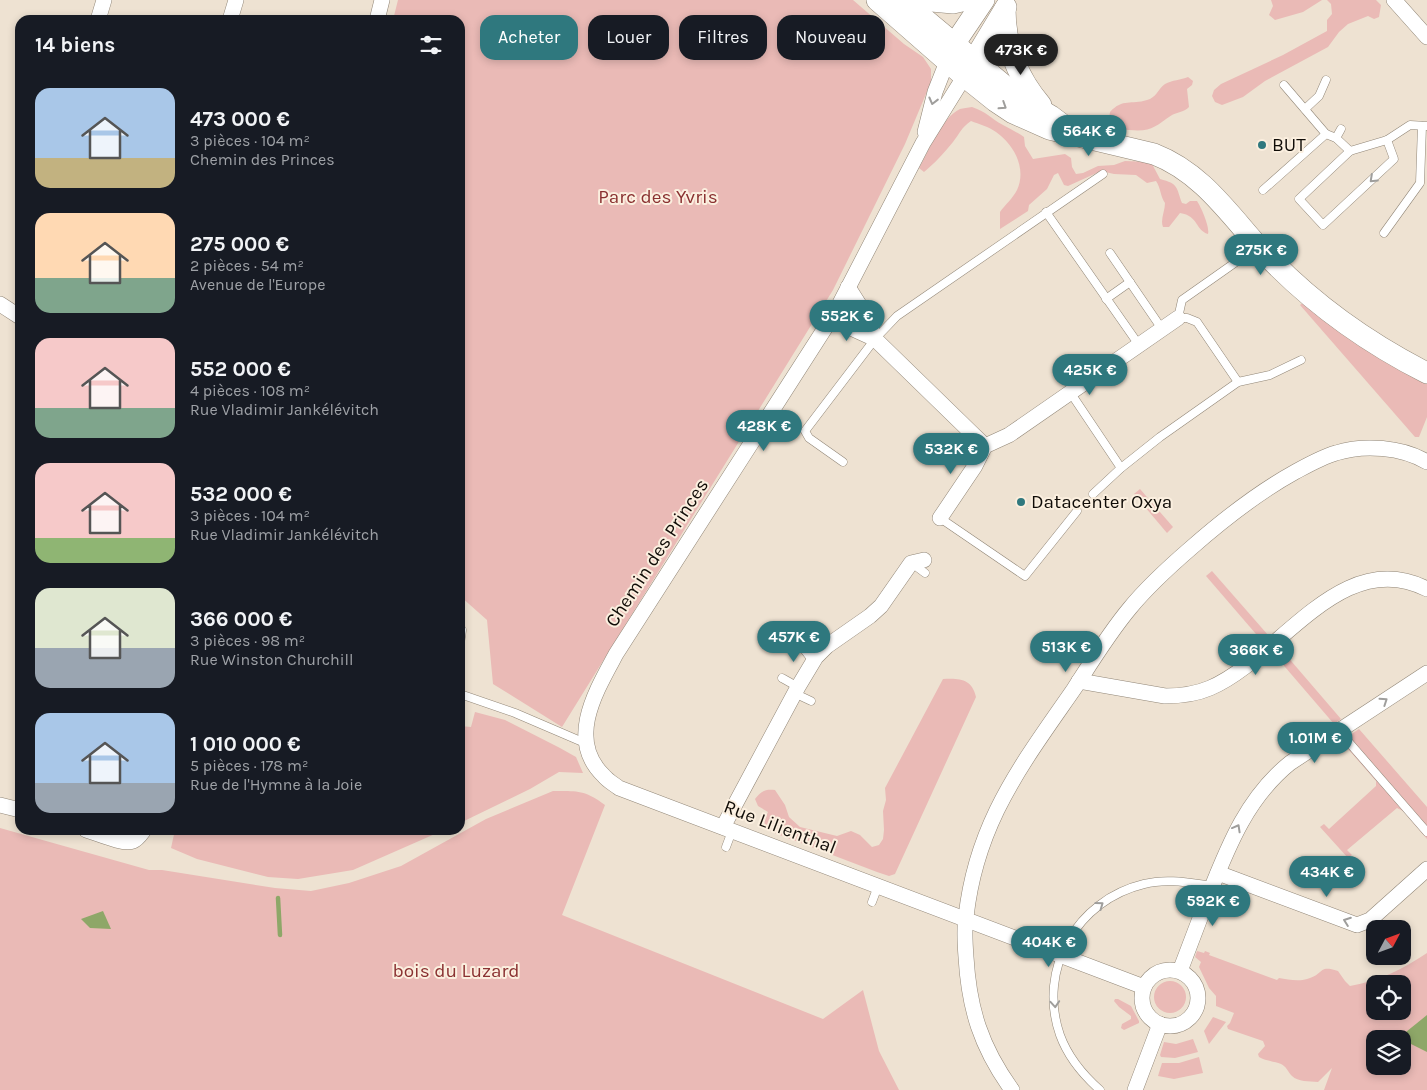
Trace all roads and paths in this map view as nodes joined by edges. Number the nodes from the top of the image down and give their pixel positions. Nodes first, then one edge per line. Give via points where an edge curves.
1 (104, 0) edge
2 (236, 0) edge
3 (382, 0) edge
4 (878, 0) edge
5 (902, 0) edge
6 (921, 0) edge
7 (966, 0) edge
8 (984, 0) edge
9 (1394, 0) edge
10 (1007, 5) edge
11 (100, 15) edge
12 (232, 15) edge
13 (378, 15) edge
14 (1427, 37) edge
15 (951, 52) junction
16 (969, 69) junction
17 (1326, 80) dead end
18 (1284, 85) dead end
19 (1305, 109) junction
20 (1051, 116) junction
21 (1424, 126) edge
22 (1341, 129) dead end
23 (1073, 133) junction
24 (1326, 134) junction
25 (1336, 138) junction
26 (1387, 140) junction
27 (923, 143) junction
28 (1350, 151) junction
29 (1103, 174) dead end
30 (1263, 190) dead end
31 (1046, 212) junction
32 (1384, 233) dead end
33 (1110, 253) dead end
34 (1236, 262) dead end
35 (1130, 282) junction
36 (848, 287) junction
37 (1106, 299) junction
38 (0, 304) edge
39 (15, 314) edge
40 (1178, 318) junction
41 (831, 319) junction
42 (1162, 329) junction
43 (875, 339) junction
44 (1139, 345) junction
45 (1301, 360) dead end
46 (1427, 373) edge
47 (1238, 382) junction
48 (1070, 392) junction
49 (986, 446) junction
50 (843, 462) dead end
51 (1427, 462) edge
52 (1121, 468) junction
53 (1093, 494) dead end
54 (1078, 512) dead end
55 (940, 518) joint
56 (920, 565) dead end
57 (1427, 589) edge
58 (799, 643) dead end
59 (813, 661) junction
60 (1427, 673) edge
61 (782, 678) dead end
62 (1079, 681) junction
63 (796, 690) junction
64 (465, 696) edge
65 (811, 701) dead end
66 (1338, 731) junction
67 (585, 743) junction
68 (590, 758) joint
69 (0, 805) edge
70 (15, 809) edge
71 (727, 829) junction
72 (1427, 832) edge
73 (103, 835) edge
74 (140, 835) edge
75 (726, 847) dead end
76 (1427, 869) edge
77 (1215, 880) junction
78 (878, 886) junction
79 (872, 902) dead end
80 (965, 919) junction
81 (1060, 956) junction
82 (1180, 971) junction
83 (1144, 987) junction
84 (1160, 1024) junction
85 (1012, 1090) edge
86 (1100, 1090) edge
87 (1135, 1090) edge

1 - 11 street
2 - 12 street
3 - 13 street
4 - 15 main road
5 - 15 main road
6 - 7 main road via 953,3
8 - 15 main road
9 - 14 street
10 - 16 main road
10 - 20 main road via 1008,43 1016,68 1031,93
15 - 16 main road
15 -> 27 street, Chemin des Princes via 935,92
16 - 20 main road
16 -> 23 main road via 995,101 1013,113 1049,129
16 - 27 street, Chemin des Princes
17 - 19 lane via 1319,96
18 - 19 lane
19 - 24 lane
20 - 23 main road
21 - 26 lane via 1410,125
21 - 32 lane via 1420,183
22 - 25 lane
23 - 46 main road via 1154,154 1188,172 1270,260 1315,302 1364,338
24 - 25 lane
24 - 30 lane
25 - 28 lane
26 - 28 lane
26 -> 28 lane via 1394,159 1323,225 1299,198
27 - 36 street, Chemin des Princes
29 - 31 lane
31 - 37 lane
31 - 43 lane via 897,316
33 - 35 lane
34 - 40 lane via 1182,300
35 - 37 lane
35 - 42 lane
36 - 41 street, Chemin des Princes
36 - 43 street via 867,317
37 - 44 lane
38 - 39 street
40 - 42 street
40 - 47 lane via 1197,322
41 - 43 street
41 - 67 street, Chemin des Princes via 616,654 586,717
42 - 44 street
43 - 49 street
43 - 50 lane via 805,431 809,438
44 - 48 street
45 - 47 lane via 1270,375
47 - 52 lane via 1182,420
48 - 49 street via 1009,435
48 - 52 lane
49 - 55 street
51 - 62 street via 1413,455 1384,449 1357,448 1335,453 1274,484 1221,522 1159,577 1122,617
52 - 53 lane
54 - 55 lane via 1025,576
56 - 59 street via 870,616 827,646
57 - 62 street via 1380,578 1355,584 1334,595 1230,677 1198,692 1165,696
58 - 59 lane
59 - 63 street
66 -> 60 street
61 - 63 lane
62 - 80 street via 997,810 979,857
63 - 65 lane
63 - 71 street
64 - 67 lane
66 - 72 lane
77 -> 66 street via 1241,821 1270,781 1290,763
67 - 68 street, Chemin des Princes
68 - 71 street, Rue Lilienthal via 603,776 619,788
69 - 70 street
71 - 75 lane
71 - 78 street, Rue Lilienthal
73 - 74 street via 131,842
76 -> 77 street via 1370,920 1357,925
81 -> 77 lane via 1069,936 1088,914 1126,889 1159,881
77 - 82 street
78 - 79 lane
78 - 80 street, Rue Lilienthal
80 - 81 street, Rue Lilienthal
80 - 85 street via 968,987 976,1023 990,1056
81 - 83 street, Rue Lilienthal
81 -> 86 lane via 1054,996 1060,1035 1077,1066
82 - 83 street via 1158,972
82 - 84 street via 1194,982 1198,998 1196,1007 1192,1015 1178,1025
83 - 84 street via 1141,995 1144,1010
84 - 87 street

